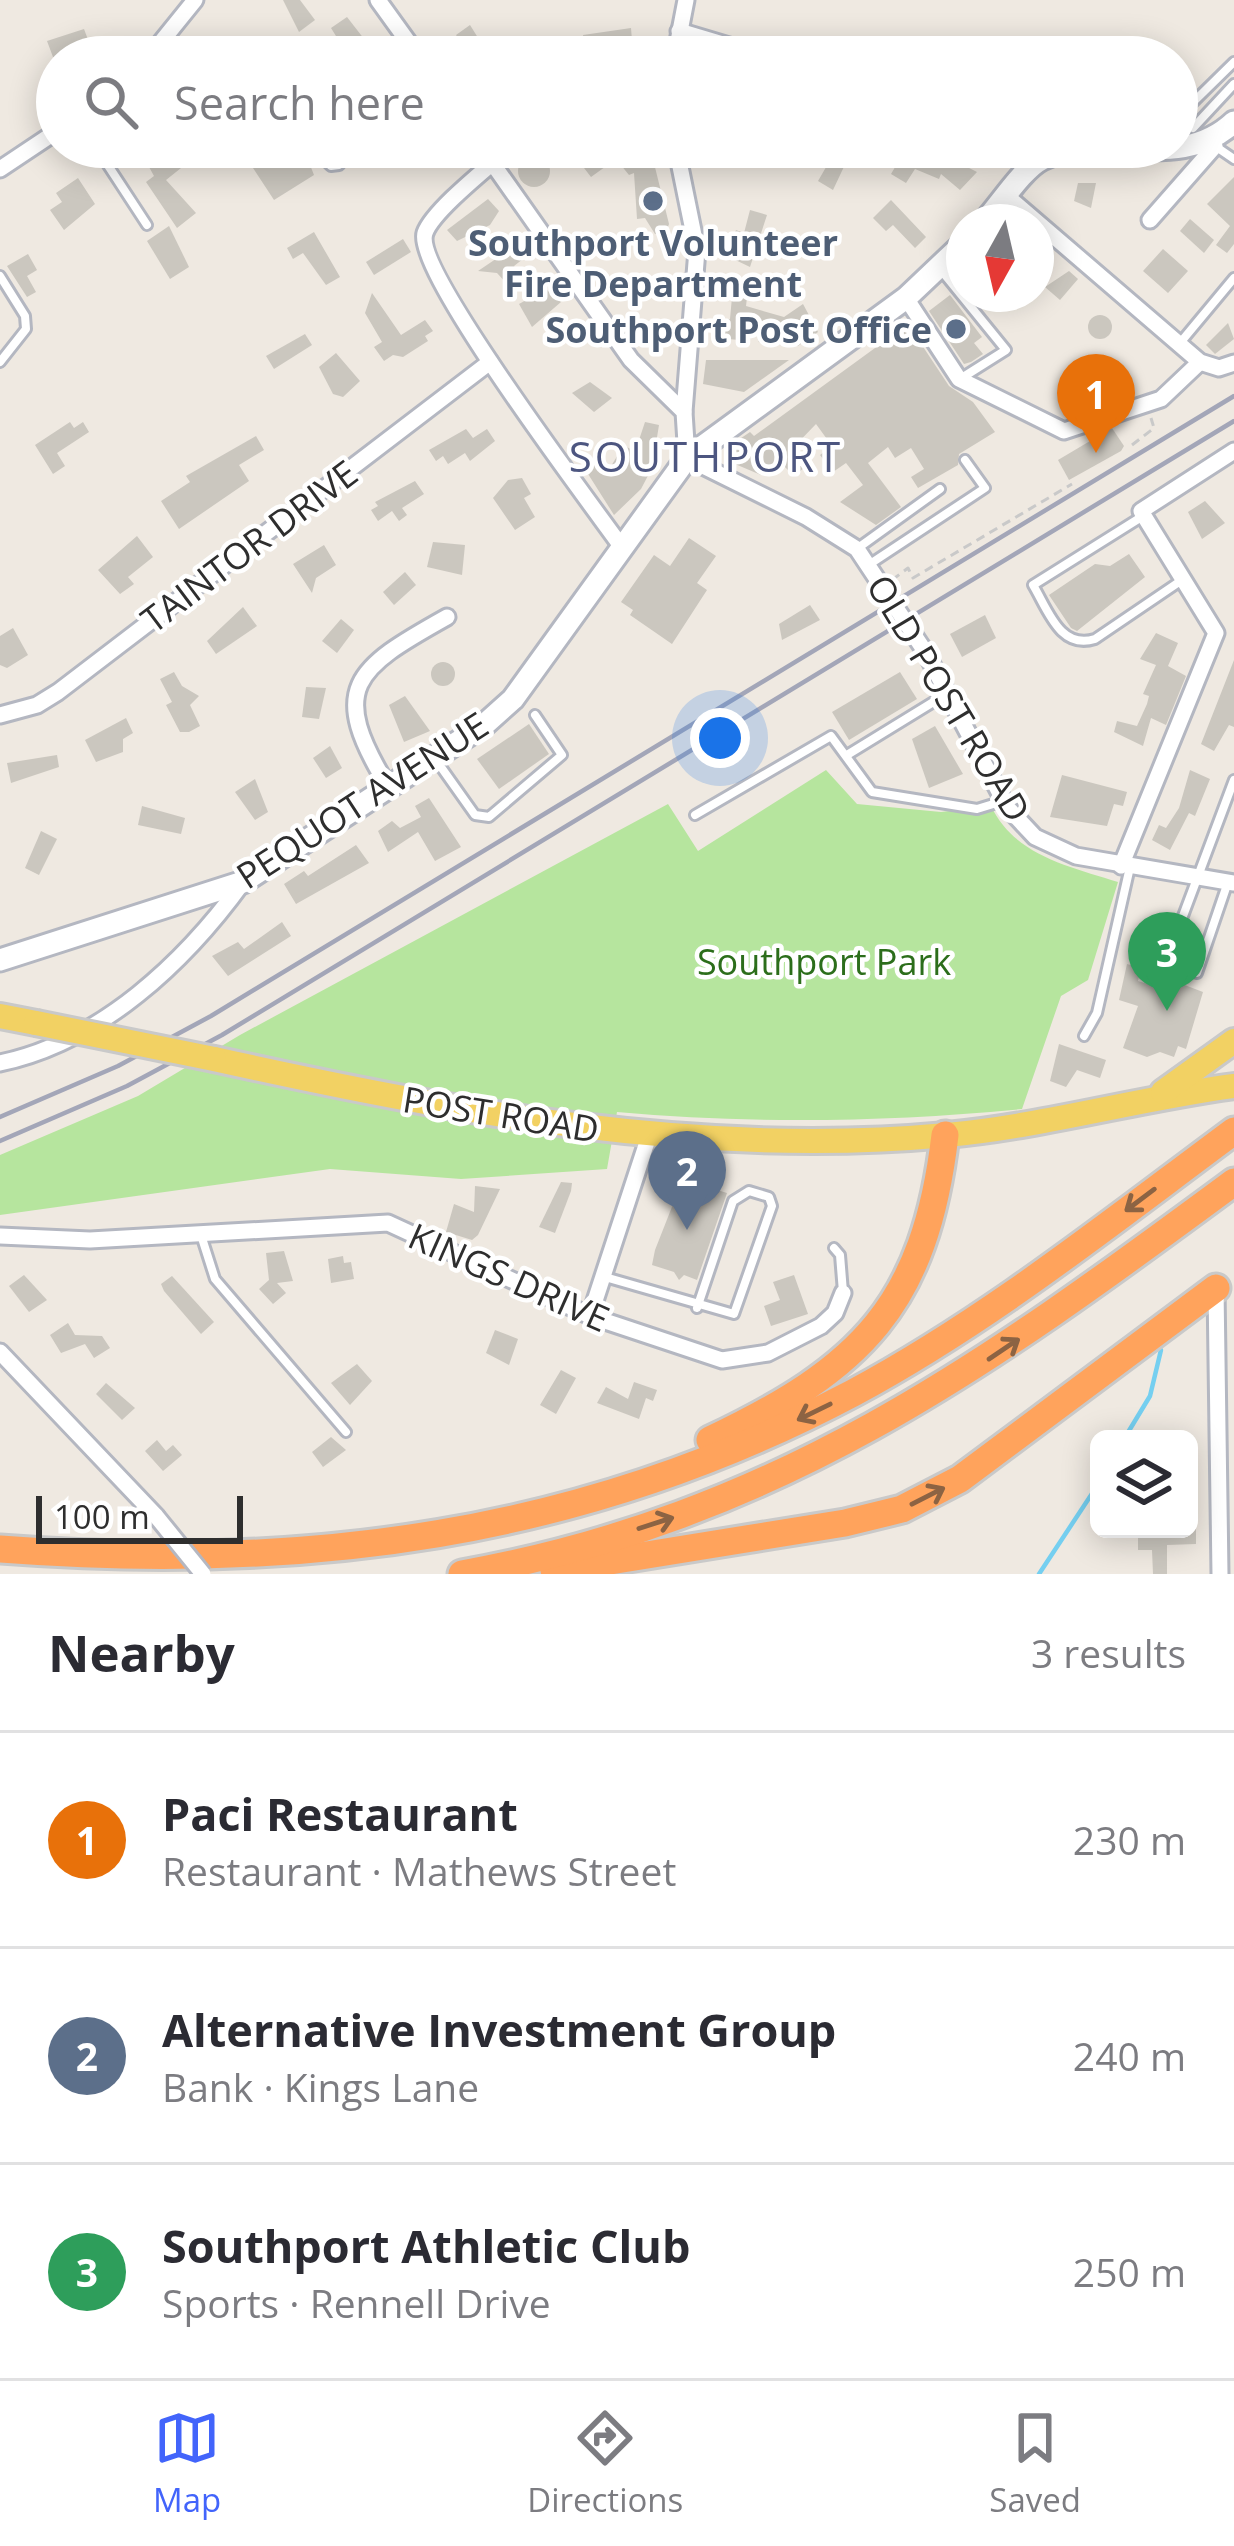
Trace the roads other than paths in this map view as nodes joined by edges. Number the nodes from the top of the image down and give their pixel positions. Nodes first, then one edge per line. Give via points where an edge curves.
1 (195, 0) edge
2 (378, 0) edge
3 (686, 0) edge
4 (679, 31) junction
5 (165, 36) edge
6 (404, 36) edge
7 (678, 36) edge
8 (696, 36) edge
9 (1234, 62) edge
10 (1234, 83) edge
11 (1198, 97) edge
12 (1234, 122) edge
13 (1198, 123) edge
14 (1213, 144) junction
15 (36, 145) edge
16 (1198, 147) edge
17 (1234, 159) edge
18 (1198, 162) edge
19 (110, 168) edge
20 (489, 168) edge
21 (496, 168) edge
22 (680, 168) edge
23 (1033, 168) edge
24 (1193, 168) edge
25 (0, 169) edge
26 (1008, 197) junction
27 (1001, 204) edge
28 (1150, 220) dead end
29 (147, 225) dead end
30 (946, 262) edge
31 (940, 269) junction
32 (0, 276) edge
33 (1234, 278) edge
34 (906, 298) junction
35 (1179, 344) junction
36 (0, 362) edge
37 (490, 362) junction
38 (1200, 362) junction
39 (1234, 363) edge
40 (959, 380) junction
41 (684, 412) junction
42 (1234, 451) edge
43 (687, 458) junction
44 (964, 460) dead end
45 (940, 489) dead end
46 (1143, 515) junction
47 (621, 546) junction
48 (856, 549) junction
49 (869, 565) junction
50 (1183, 580) junction
51 (447, 617) dead end
52 (1216, 633) junction
53 (1234, 639) edge
54 (949, 692) junction
55 (0, 715) edge
56 (535, 715) dead end
57 (847, 755) junction
58 (435, 759) junction
59 (1234, 780) edge
60 (388, 788) junction
61 (1004, 801) junction
62 (695, 815) dead end
63 (1125, 866) junction
64 (1195, 877) junction
65 (243, 882) junction
66 (1231, 883) edge
67 (0, 960) edge
68 (0, 1016) edge
69 (1084, 1036) dead end
70 (1234, 1042) edge
71 (0, 1063) edge
72 (1234, 1086) edge
73 (1156, 1096) junction
74 (1234, 1102) edge
75 (1080, 1116) junction
76 (1234, 1131) edge
77 (945, 1135) junction
78 (649, 1136) junction
79 (1234, 1182) edge
80 (201, 1234) junction
81 (0, 1236) edge
82 (834, 1248) dead end
83 (603, 1276) junction
84 (1225, 1281) edge
85 (843, 1293) joint
86 (698, 1308) junction
87 (590, 1316) junction
88 (0, 1352) edge
89 (346, 1432) dead end
90 (378, 1546) junction
91 (0, 1549) edge
92 (203, 1574) edge
93 (462, 1574) edge
94 (526, 1574) edge
95 (1220, 1574) edge

1 - 5 street
2 - 6 street
3 - 4 street
4 - 7 street
4 - 8 street
9 - 11 lane
10 - 13 lane
12 - 14 street
14 - 16 street
14 - 17 lane
14 - 18 street
15 - 25 street
19 - 29 lane
20 - 37 street via 429,226 424,247
21 - 41 street via 631,360
22 - 41 street via 697,250
23 - 26 street
24 - 28 street
26 - 27 street
26 - 35 street
30 - 31 street, PEQUOT AVENUE
31 - 34 street, PEQUOT AVENUE
31 - 40 lane via 1006,350
32 - 36 lane via 26,329
33 - 35 lane
34 - 40 street
34 - 43 street, PEQUOT AVENUE
35 - 38 street
37 - 47 street
37 - 55 street, TAINTOR DRIVE via 58,692
38 - 39 street
38 - 40 street via 1161,398 1064,430
41 - 43 street
42 - 46 street
43 - 47 street, PEQUOT AVENUE
43 - 48 street, OLD POST ROAD
44 - 49 lane via 985,488
45 - 48 lane
46 - 50 street
46 - 50 lane via 1034,585 1062,634 1095,639
47 - 58 street, PEQUOT AVENUE via 513,699
48 - 49 street, OLD POST ROAD
49 - 54 street, OLD POST ROAD
50 - 52 street
51 - 60 street via 384,653 362,676 356,729
52 - 53 street
52 - 63 street
54 - 57 lane
54 - 61 street, OLD POST ROAD
56 - 58 lane via 562,755 489,817 475,815
57 - 61 lane via 872,793 885,798 977,809
57 - 62 lane via 837,739 823,738
58 - 60 street, PEQUOT AVENUE
59 - 64 lane
60 - 65 street, PEQUOT AVENUE
61 - 63 street, OLD POST ROAD via 1048,845
63 - 64 street, OLD POST ROAD
63 - 69 lane via 1097,1013
64 - 66 street, OLD POST ROAD
64 - 66 lane via 1165,964 1197,973
65 - 67 street, PEQUOT AVENUE
65 - 71 street via 202,935 133,999
68 - 78 main road, POST ROAD, bridge via 476,1113
70 - 73 main road
72 - 73 main road, POST ROAD
73 - 75 main road, POST ROAD
74 - 75 main road, POST ROAD
75 - 77 main road, POST ROAD
76 -> 90 highway via 988,1310 810,1415 623,1490
77 - 78 main road, POST ROAD
77 - 90 highway via 931,1227 913,1270 878,1324 809,1385 646,1467
78 - 83 street
93 -> 79 highway via 675,1517 859,1437 1030,1332
80 - 81 street, KINGS DRIVE
80 - 87 street, KINGS DRIVE via 388,1223
80 - 89 lane via 215,1279
82 - 85 lane
83 - 86 lane
83 - 87 street
94 -> 84 highway via 902,1509 960,1478
84 - 95 street
85 - 87 street, KINGS DRIVE via 829,1321 750,1359 722,1360
86 - 86 lane via 726,1315 738,1309 769,1197 749,1191 733,1201
88 - 92 street, bridge
90 - 91 highway via 211,1558

